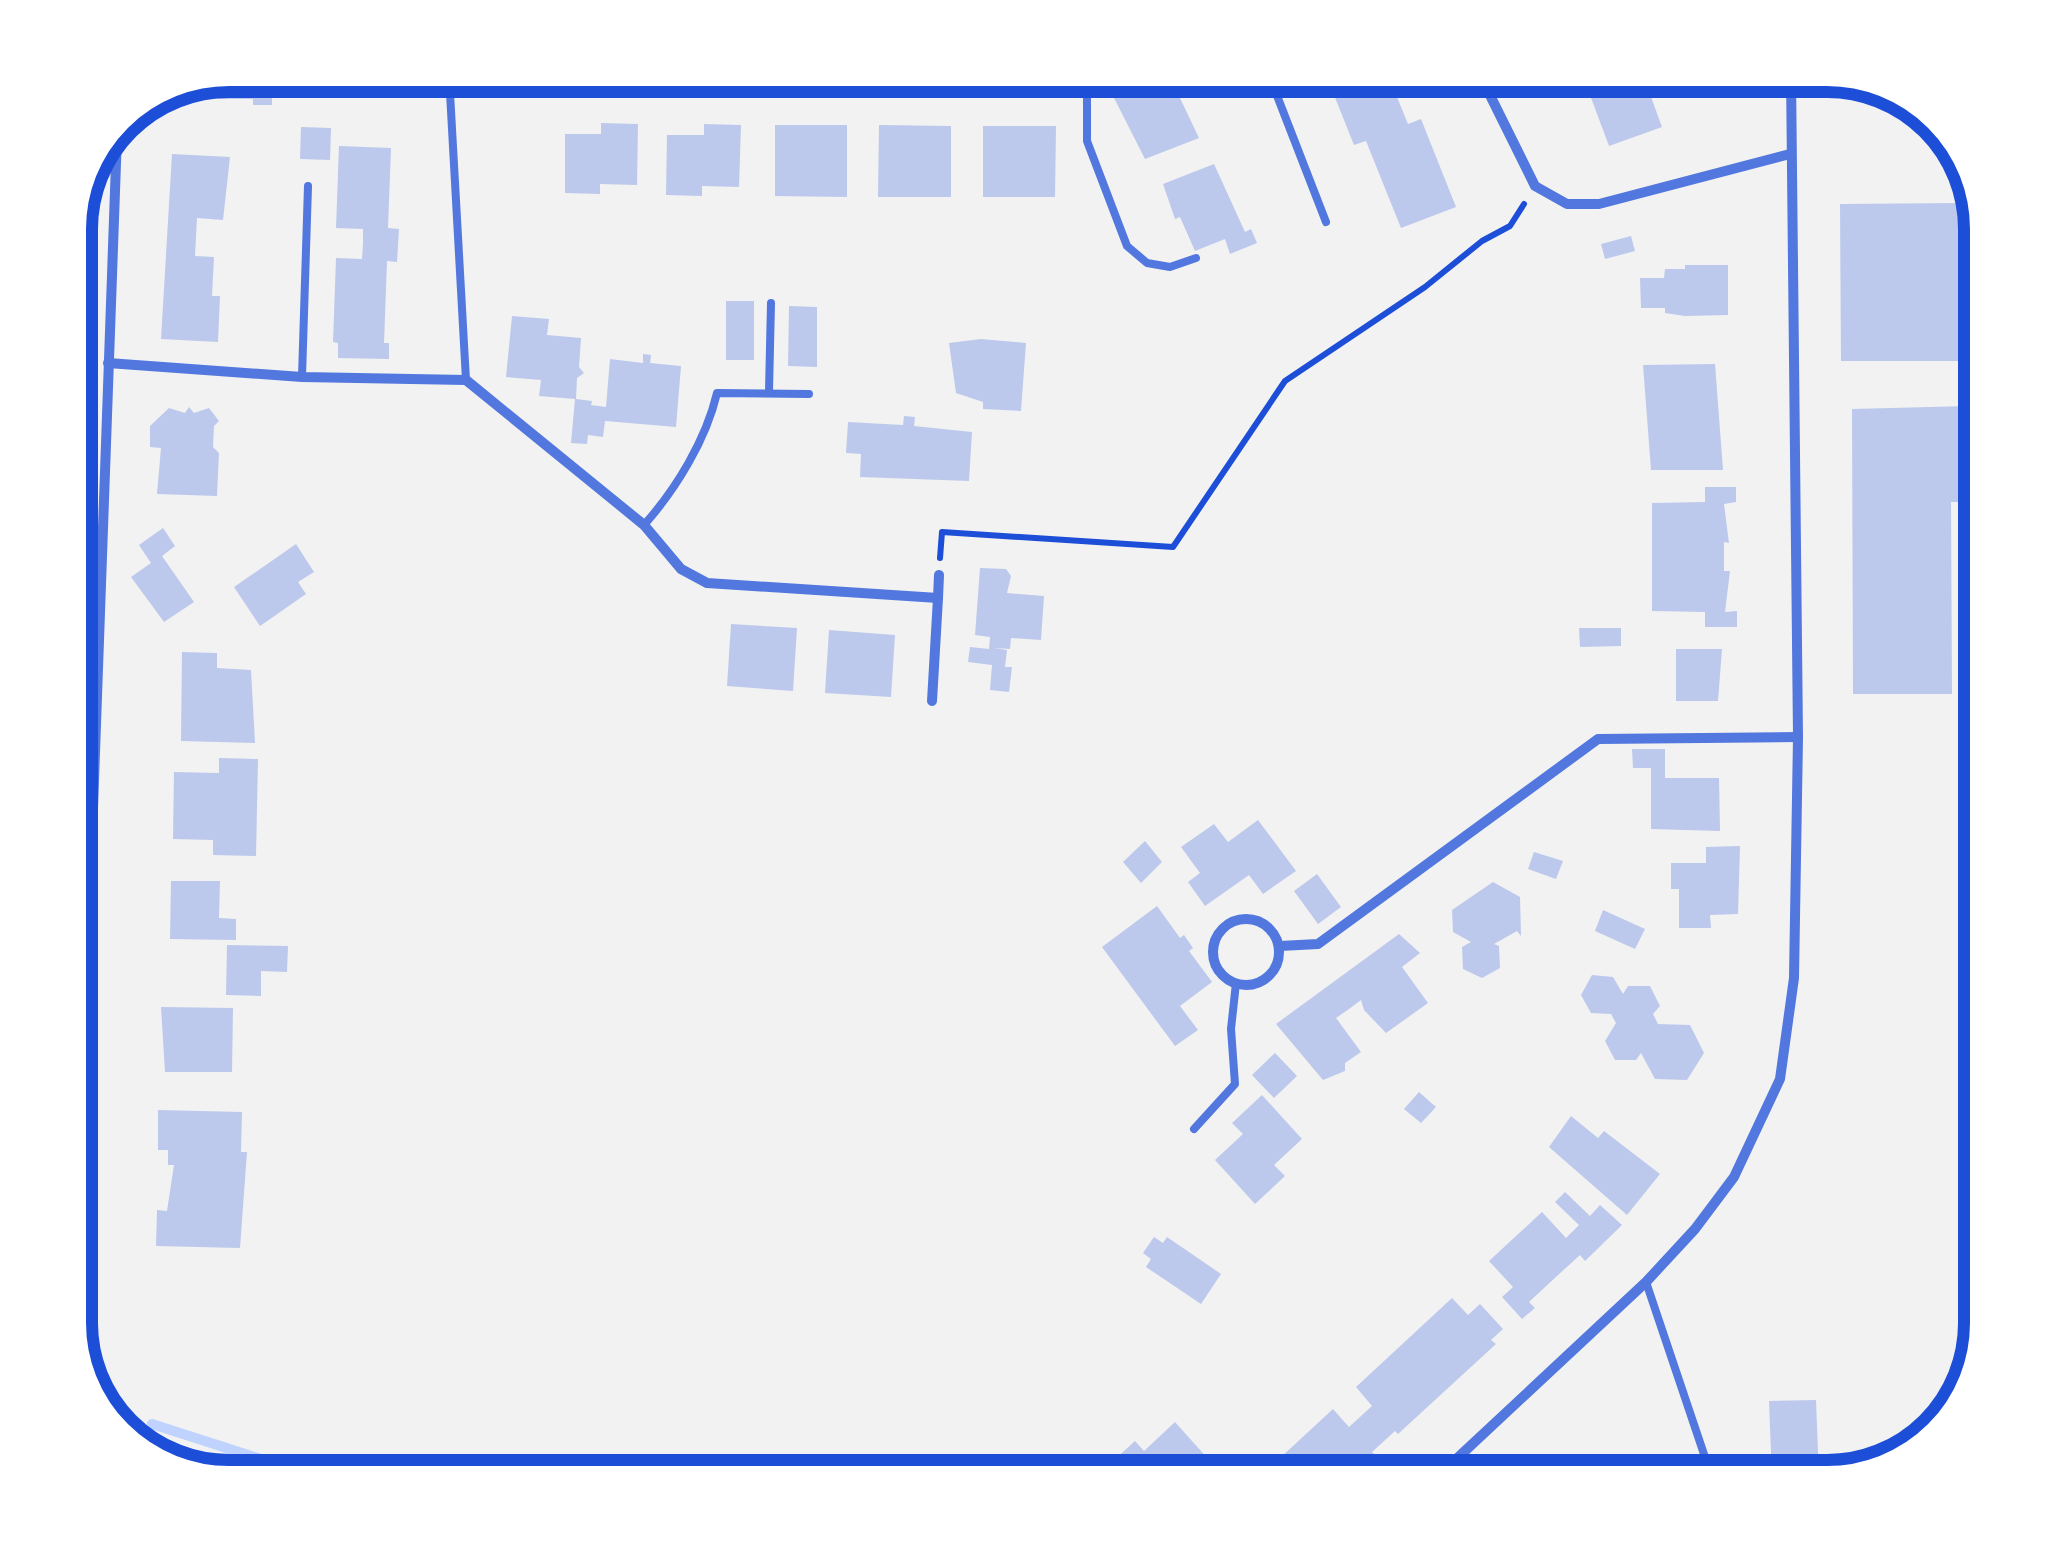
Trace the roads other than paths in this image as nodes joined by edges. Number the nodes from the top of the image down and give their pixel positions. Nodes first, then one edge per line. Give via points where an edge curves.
1 (450, 92) edge
2 (1087, 92) edge
3 (1276, 92) edge
4 (1488, 92) edge
5 (1791, 92) edge
6 (116, 154) edge
7 (1790, 154) junction
8 (308, 186) dead end
9 (1326, 222) dead end
10 (1196, 258) dead end
11 (771, 303) dead end
12 (108, 363) junction
13 (302, 377) junction
14 (466, 380) junction
15 (768, 391) junction
16 (809, 394) dead end
17 (644, 525) junction
18 (939, 575) road end
19 (938, 598) junction
20 (932, 702) dead end
21 (1798, 737) junction
22 (93, 795) edge
23 (1280, 946) junction
24 (1236, 984) junction
25 (1194, 1129) dead end
26 (1646, 1282) junction
27 (1455, 1460) edge
28 (1706, 1460) edge

1 - 14 lane
2 - 10 lane via 1087,141 1127,246 1146,264 1170,267
3 - 9 lane
4 - 7 street via 1535,186 1567,204 1599,204
5 - 7 street
6 - 12 street
7 - 21 street
8 - 13 lane
11 - 15 lane
12 - 13 street
12 - 22 street
13 - 14 street
14 - 17 street
15 - 16 lane
15 - 17 lane via 717,392 696,446
17 - 19 street via 681,569 707,583
18 - 19 street
19 - 20 street
21 - 23 street via 1598,739 1318,944
21 - 26 street via 1794,978 1780,1080 1734,1178
23 - 24 street via 1268,978
23 - 24 street via 1266,925 1251,919 1224,926 1214,960
24 - 25 lane via 1230,1029 1235,1084
26 - 27 street
26 - 28 lane

